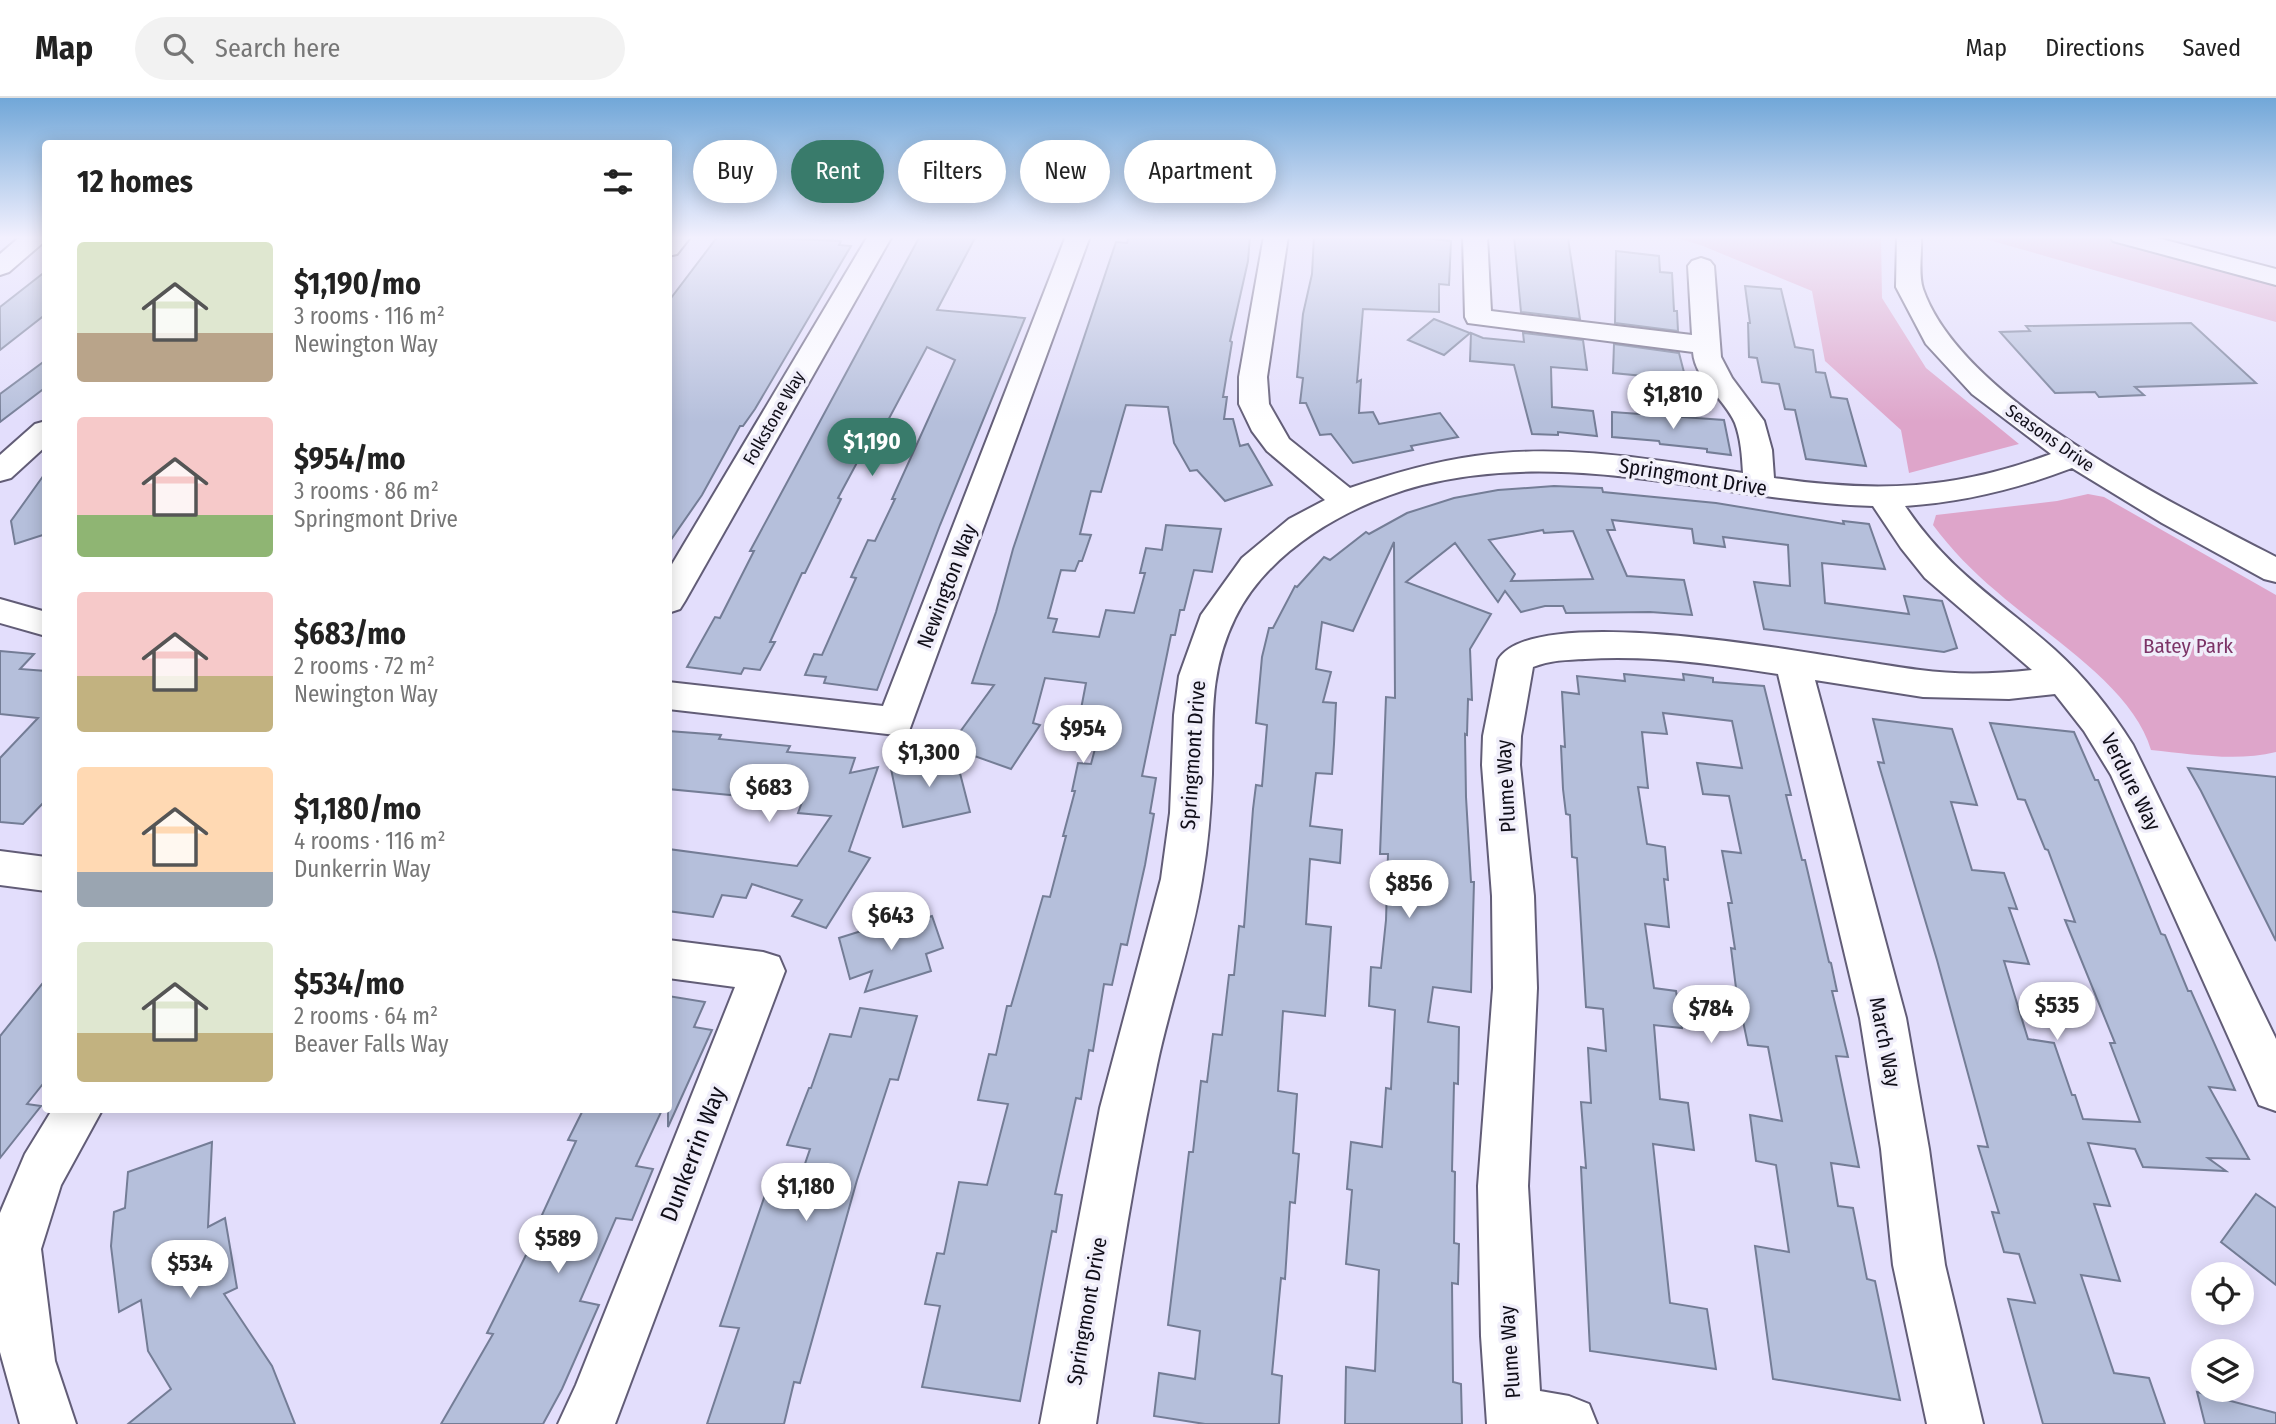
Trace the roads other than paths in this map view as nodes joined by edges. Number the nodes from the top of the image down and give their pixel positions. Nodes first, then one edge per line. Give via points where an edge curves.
1 (844, 298) edge
2 (1055, 298) edge
3 (1266, 298) edge
4 (1477, 298) edge
5 (1702, 298) edge
6 (1915, 298) edge
7 (1704, 345) junction
8 (42, 434) edge
9 (2073, 457) junction
10 (0, 471) edge
11 (1759, 487) junction
12 (1884, 498) junction
13 (1346, 501) junction
14 (2276, 571) edge
15 (672, 594) edge
16 (0, 611) edge
17 (42, 623) edge
18 (1793, 664) junction
19 (2064, 680) junction
20 (672, 695) edge
21 (0, 868) edge
22 (42, 873) edge
23 (672, 960) edge
24 (2276, 1089) edge
25 (76, 1113) edge
26 (12, 1332) edge
27 (1515, 1419) edge
28 (48, 1424) edge
29 (586, 1424) edge
30 (1068, 1424) edge
31 (1569, 1424) edge
32 (1955, 1424) edge

1 - 15 street, Folkstone Way
2 - 20 street, Newington Way via 896,722
3 - 13 street via 1253,377 1254,404 1278,444
4 - 7 street via 1478,317
5 - 7 street
6 - 9 street, Seasons Drive via 1924,321 1965,370 2023,423
7 - 11 street via 1711,368 1749,421 1757,450
8 - 10 street
9 - 12 street, Springmont Drive via 1993,486
9 - 14 street, Seasons Drive
11 - 12 street, Springmont Drive
11 - 13 street, Springmont Drive via 1619,465 1541,461 1444,470
12 - 19 street, Verdure Way via 1915,545 1945,578
13 - 30 street, Springmont Drive via 1274,547 1245,577 1212,629 1198,670 1187,841 1176,908 1114,1152
16 - 17 street
18 - 19 street, Plume Way via 1953,686
18 - 27 street, Plume Way via 1630,644 1541,649 1516,660 1502,765 1513,896 1514,988 1503,1186
18 - 32 street, March Way via 1883,1018 1919,1265
19 - 24 street, Verdure Way via 2101,725 2130,772
21 - 22 street
23 - 29 street, Dunkerrin Way via 763,971
25 - 26 street via 42,1171 26,1210 15,1249
26 - 28 street via 28,1360
27 - 31 street

